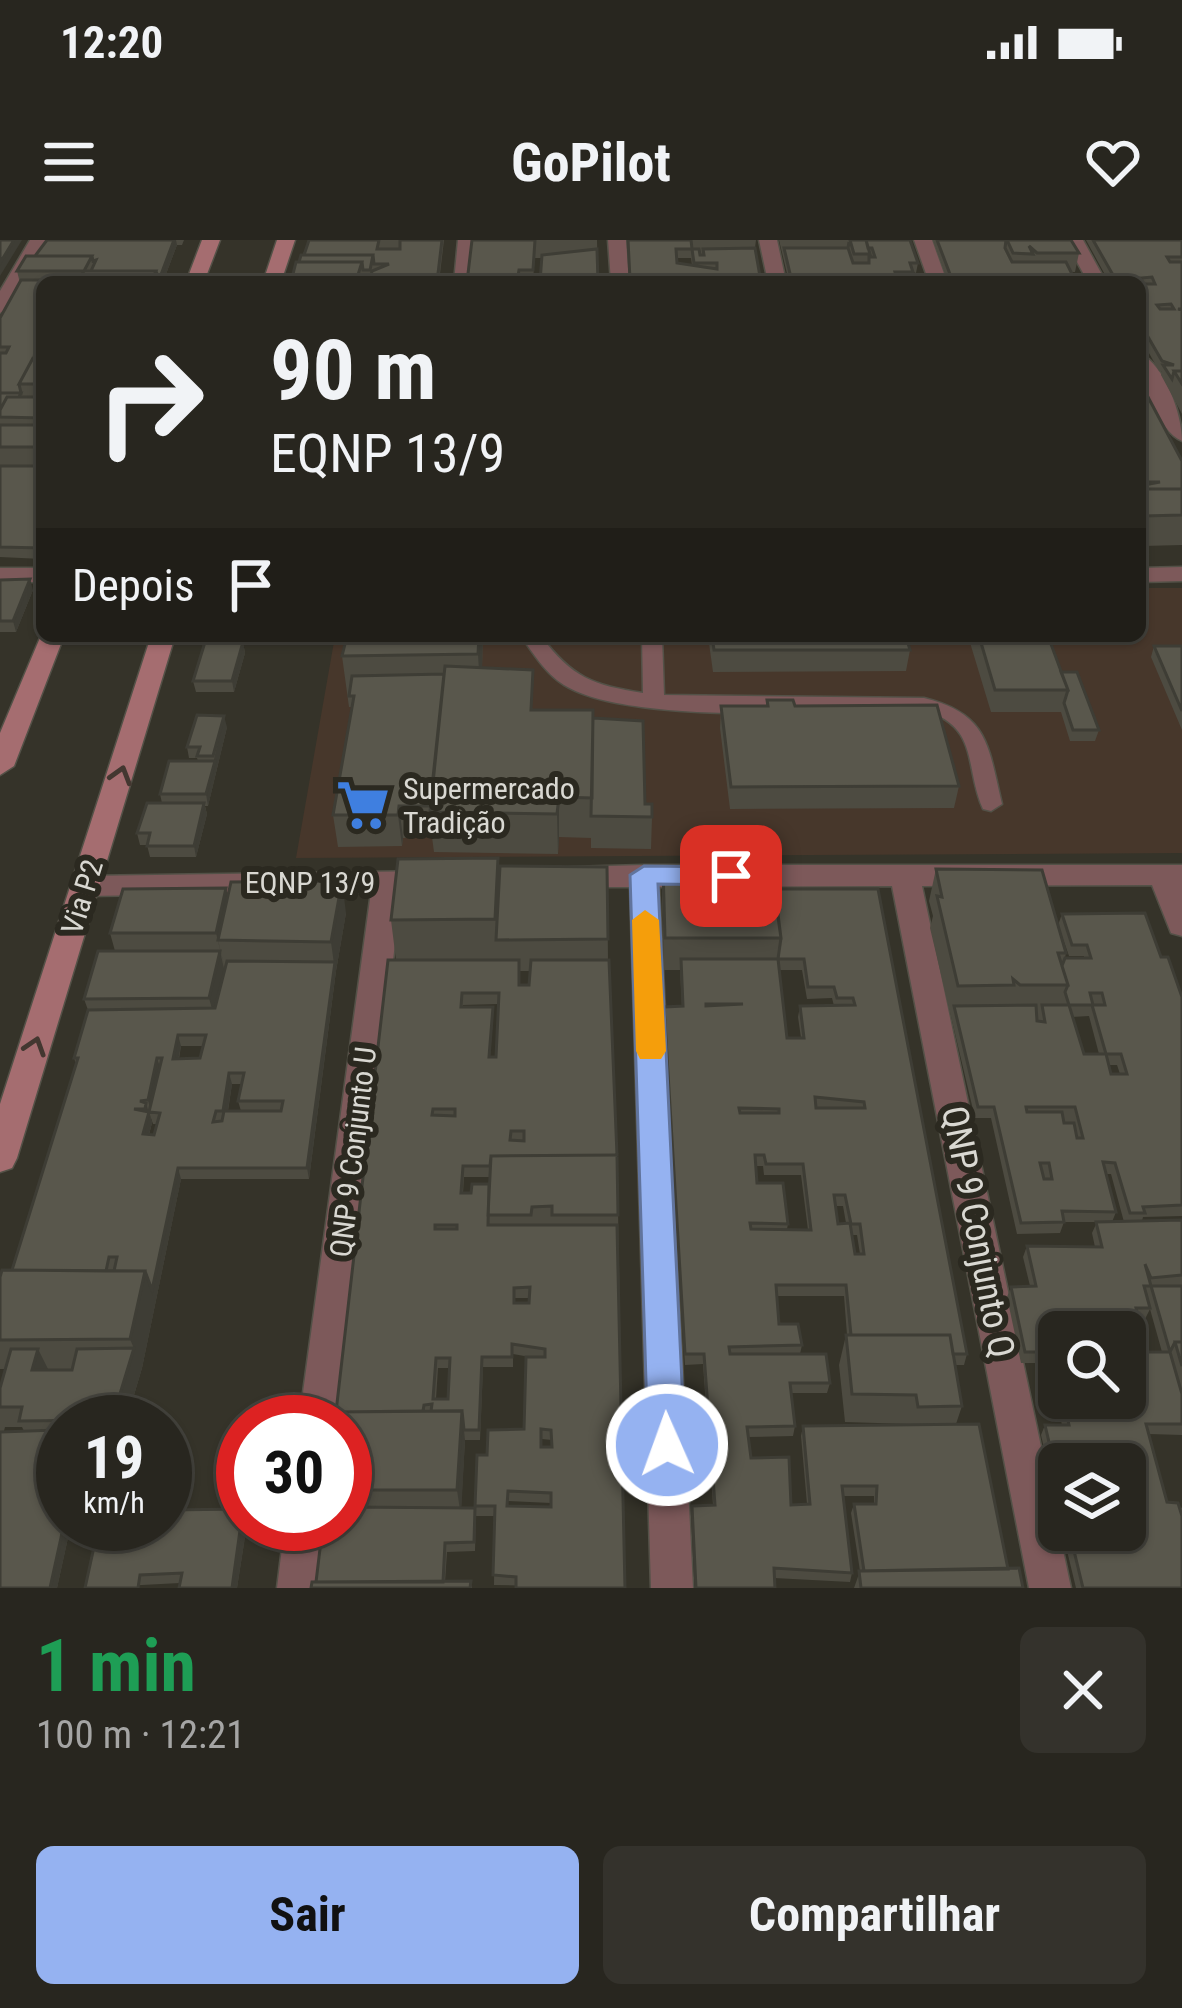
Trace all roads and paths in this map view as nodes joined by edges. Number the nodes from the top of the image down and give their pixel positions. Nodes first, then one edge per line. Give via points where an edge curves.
1 (39, 240) edge
2 (211, 240) edge
3 (286, 240) edge
4 (467, 240) edge
5 (617, 240) edge
6 (768, 240) edge
7 (923, 240) edge
8 (1074, 240) edge
9 (197, 276) edge
10 (274, 276) edge
11 (464, 276) edge
12 (620, 276) edge
13 (776, 276) edge
14 (936, 276) edge
15 (1094, 276) edge
16 (0, 308) edge
17 (1146, 370) edge
18 (1182, 435) edge
19 (1182, 574) edge
20 (0, 575) edge
21 (36, 575) edge
22 (1146, 575) edge
23 (50, 642) edge
24 (162, 642) edge
25 (535, 642) edge
26 (652, 642) edge
27 (653, 699) junction
28 (0, 766) edge
29 (991, 803) dead end
30 (644, 875) junction
31 (1173, 875) edge
32 (905, 876) junction
33 (550, 878) edge
34 (457, 880) edge
35 (387, 882) junction
36 (86, 886) junction
37 (1182, 925) edge
38 (0, 1158) edge
39 (322, 1395) edge
40 (303, 1551) edge
41 (298, 1588) edge
42 (672, 1588) edge
43 (1050, 1588) edge

1 - 16 street
2 - 9 main road
3 - 10 main road
4 - 11 street
5 - 12 street
6 - 13 street
7 - 14 street
8 - 15 street
17 - 18 street
19 - 22 street
20 - 21 street
23 - 28 main road
36 -> 24 main road, Via P2
25 - 27 lane via 576,683
26 - 27 lane
27 - 29 lane via 951,709 969,722
30 - 32 street
30 - 33 street
30 - 42 street
31 - 32 street
31 - 37 street
32 - 43 street, QNP 9 Conjunto Q
34 - 35 street, EQNP 13/9
35 - 36 street, EQNP 13/9
35 - 39 street, QNP 9 Conjunto U
38 -> 36 main road, Via P2
40 - 41 street

